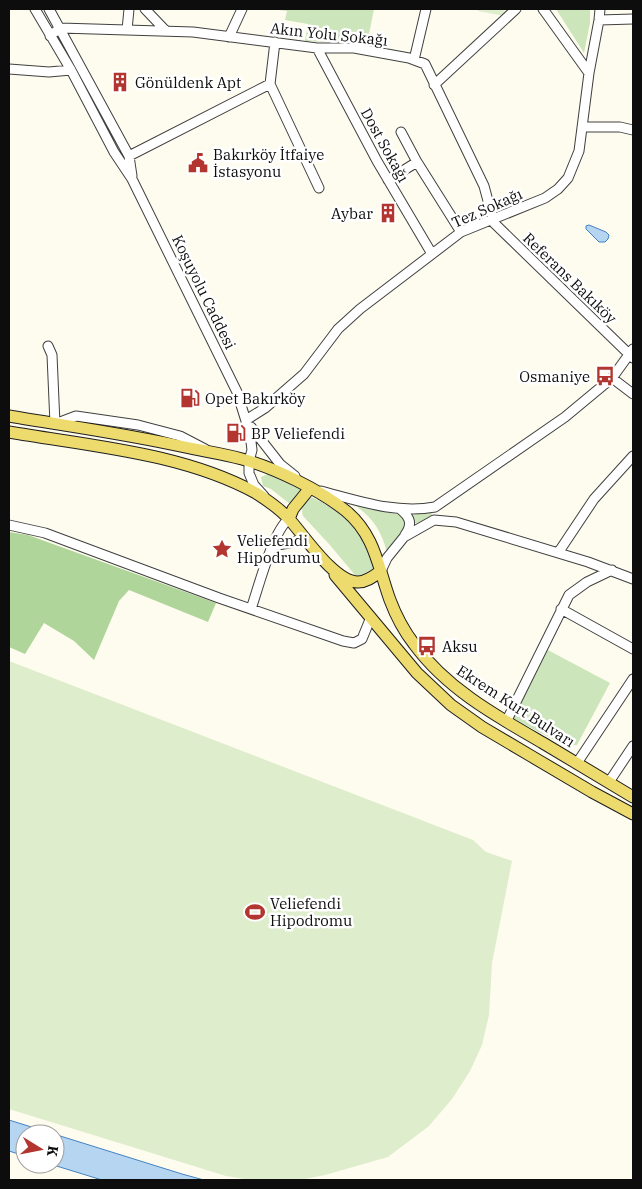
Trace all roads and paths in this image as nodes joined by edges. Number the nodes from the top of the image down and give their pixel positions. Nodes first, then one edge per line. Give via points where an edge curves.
1 (35, 9) edge
2 (49, 9) edge
3 (129, 9) edge
4 (145, 9) edge
5 (242, 9) edge
6 (426, 9) edge
7 (516, 9) edge
8 (543, 9) edge
9 (600, 9) edge
10 (633, 19) edge
11 (599, 20) junction
12 (60, 28) junction
13 (127, 30) junction
14 (166, 31) junction
15 (50, 36) junction
16 (229, 37) junction
17 (275, 42) junction
18 (317, 48) junction
19 (414, 60) junction
20 (9, 70) edge
21 (71, 70) junction
22 (589, 73) junction
23 (270, 84) junction
24 (434, 85) junction
25 (582, 127) junction
26 (633, 130) edge
27 (401, 132) dead end
28 (129, 156) junction
29 (417, 162) junction
30 (132, 179) junction
31 (388, 180) junction
32 (319, 188) dead end
33 (493, 218) junction
34 (461, 232) junction
35 (432, 254) junction
36 (48, 346) dead end
37 (632, 354) edge
38 (612, 378) junction
39 (633, 394) edge
40 (9, 416) edge
41 (246, 420) junction
42 (55, 424) junction
43 (9, 432) edge
44 (633, 456) edge
45 (249, 461) junction
46 (310, 488) junction
47 (269, 503) junction
48 (435, 507) junction
49 (400, 509) junction
50 (289, 519) junction
51 (434, 520) junction
52 (9, 525) edge
53 (404, 537) junction
54 (306, 540) junction
55 (272, 546) junction
56 (558, 554) junction
57 (328, 566) junction
58 (612, 570) junction
59 (381, 571) junction
60 (633, 579) edge
61 (251, 609) junction
62 (561, 609) junction
63 (371, 617) junction
64 (633, 649) edge
65 (633, 679) edge
66 (506, 722) junction
67 (633, 746) edge
68 (577, 764) junction
69 (609, 782) junction
70 (633, 797) edge
71 (633, 814) edge

1 - 15 street, Koşuyolu Caddesi
2 - 12 street, Koşuyolu Caddesi
3 - 13 street
4 - 14 street
5 - 16 street
6 - 19 street
7 - 24 street
8 - 22 street
9 - 11 street, Tez Sokağı
10 - 11 street
11 - 22 street, Tez Sokağı
12 - 13 street, Akın Yolu Sokağı
12 - 15 street
12 - 28 street, Koşuyolu Caddesi
13 - 14 street, Akın Yolu Sokağı
14 - 16 street, Akın Yolu Sokağı
15 - 21 street, Koşuyolu Caddesi
16 - 17 street, Akın Yolu Sokağı
17 - 18 street, Akın Yolu Sokağı
17 - 23 street
18 - 19 street, Akın Yolu Sokağı via 354,48
18 - 31 street, Dost Sokağı
19 - 24 street via 425,64
20 - 21 street
21 - 30 street, Koşuyolu Caddesi via 114,152
22 - 25 street, Tez Sokağı
23 - 28 street
23 - 32 street
24 - 33 street via 484,186
25 - 26 street
25 - 33 street, Tez Sokağı via 580,151 568,178 558,190
27 - 29 street
28 - 30 street, Koşuyolu Caddesi
29 - 31 street
29 - 34 street
30 - 41 street, Koşuyolu Caddesi via 237,392
31 - 35 street, Dost Sokağı
33 - 34 street, Tez Sokağı
33 - 37 street, Referans Bakıköy via 494,223
34 - 35 street, Tez Sokağı
35 - 41 street, Tez Sokağı via 360,309 338,329 304,374
36 - 42 street via 52,355
37 - 38 street
38 - 39 street
38 - 48 street via 565,417
40 - 42 main road, Ekrem Kurt Bulvarı
41 - 45 street via 252,450
41 - 46 street via 280,464
42 - 45 main road, Ekrem Kurt Bulvarı
43 - 47 main road via 174,462 224,478
44 - 56 street via 594,499
45 - 46 main road, Ekrem Kurt Bulvarı
45 - 47 street via 254,485
46 - 49 street
46 - 50 main road
46 - 59 main road, Ekrem Kurt Bulvarı via 345,510 360,524 370,540
47 - 50 main road
48 - 49 street
48 - 51 street
49 - 53 street via 410,521
50 - 54 main road
50 - 55 street via 283,523
51 - 53 street
51 - 56 street via 456,522
52 - 61 street via 45,533
53 - 59 street
54 - 55 street
54 - 57 main road
55 - 61 street
56 - 58 street
57 - 59 main road via 357,582
57 - 63 main road
58 - 60 street
58 - 62 street via 568,595
59 - 66 main road, Ekrem Kurt Bulvarı via 400,622 436,671 460,692
61 - 63 street via 354,642 362,638
62 - 64 street
62 - 66 street
63 - 71 main road via 417,673 451,705 482,727
65 - 68 street
66 - 68 main road, Ekrem Kurt Bulvarı
67 - 69 street
68 - 69 main road, Ekrem Kurt Bulvarı
69 - 70 main road, Ekrem Kurt Bulvarı

